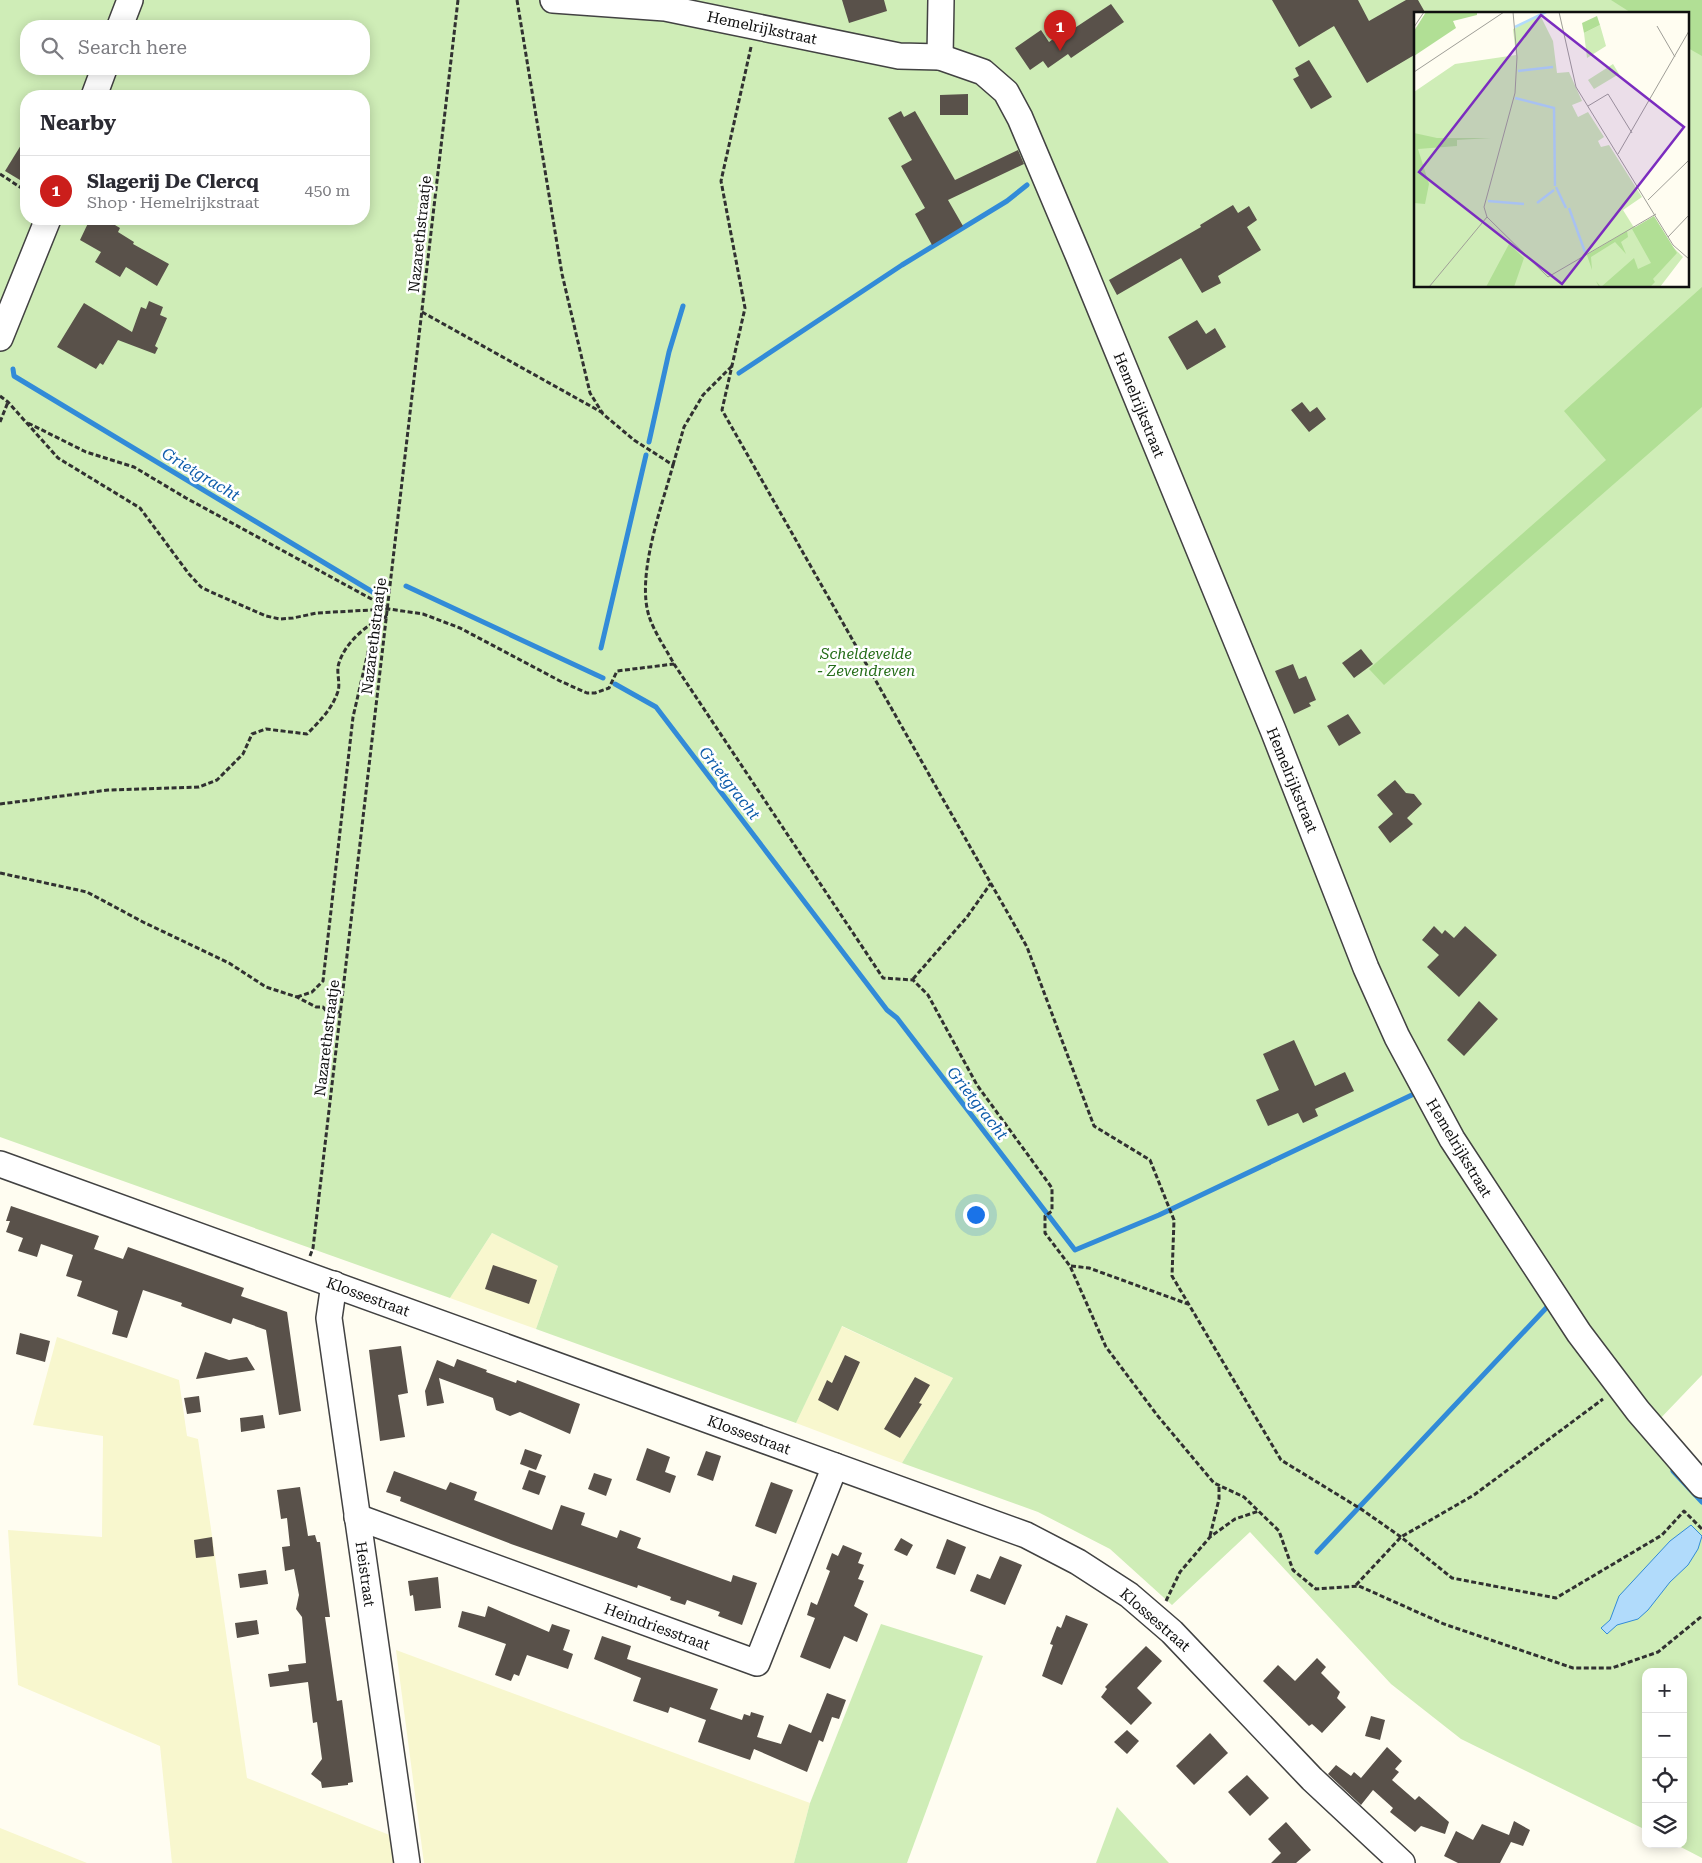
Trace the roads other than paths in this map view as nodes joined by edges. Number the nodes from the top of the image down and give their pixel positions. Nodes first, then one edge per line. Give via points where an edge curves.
1 (130, 0) edge
2 (553, 0) edge
3 (941, 0) edge
4 (122, 20) edge
5 (940, 57) junction
6 (102, 75) edge
7 (96, 90) edge
8 (46, 225) edge
9 (0, 338) edge
10 (0, 1164) edge
11 (334, 1284) junction
12 (835, 1466) junction
13 (1702, 1485) edge
14 (357, 1517) junction
15 (407, 1863) edge
16 (1402, 1863) edge

1 - 4 street
2 - 5 street, Hemelrijkstraat via 665,8 899,56
3 - 5 street
5 - 13 street, Hemelrijkstraat via 983,72 1006,92 1020,118 1251,677 1366,968 1398,1038 1452,1139 1579,1333 1657,1435
6 - 7 street
8 - 9 street
10 - 11 street, Klossestraat
11 - 12 street, Klossestraat
11 - 14 street, Heistraat via 329,1318
12 - 14 street, Heindriesstraat via 757,1663
12 - 16 street, Klossestraat via 1026,1534 1129,1595 1172,1632 1312,1779
14 - 15 street, Heistraat

